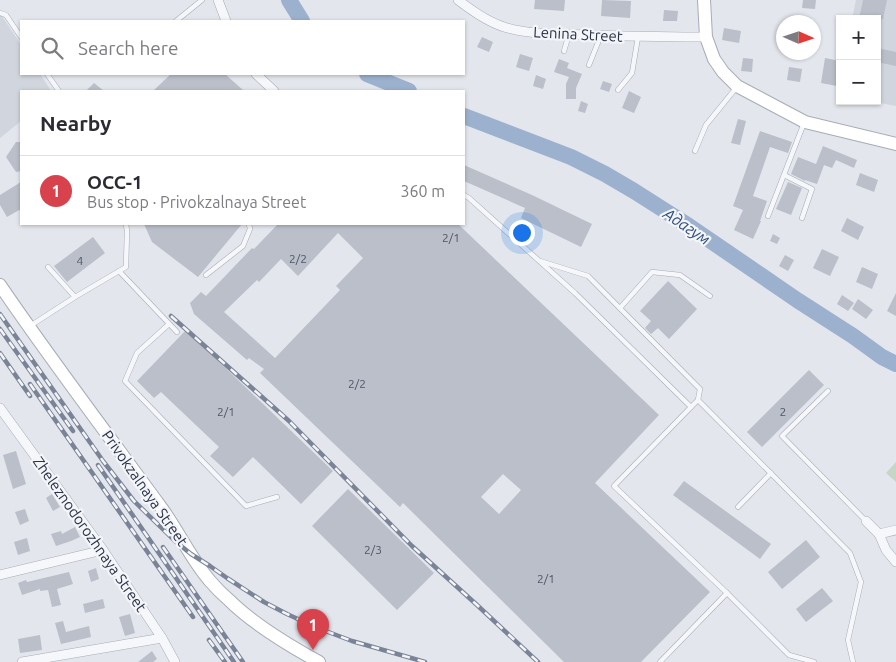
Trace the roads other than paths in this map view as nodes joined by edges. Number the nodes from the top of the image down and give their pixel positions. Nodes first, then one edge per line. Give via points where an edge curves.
1 (202, 0) edge
2 (218, 0) edge
3 (458, 0) edge
4 (704, 0) edge
5 (0, 13) edge
6 (177, 20) edge
7 (226, 20) edge
8 (569, 34) junction
9 (601, 35) junction
10 (20, 36) edge
11 (638, 37) junction
12 (706, 37) junction
13 (564, 51) dead end
14 (589, 66) dead end
15 (48, 75) edge
16 (257, 75) edge
17 (737, 86) junction
18 (58, 90) edge
19 (273, 90) edge
20 (618, 90) dead end
21 (805, 122) junction
22 (896, 144) edge
23 (694, 152) dead end
24 (784, 175) junction
25 (465, 196) edge
26 (768, 216) dead end
27 (802, 218) dead end
28 (126, 225) edge
29 (249, 225) edge
30 (539, 261) junction
31 (48, 267) dead end
32 (119, 271) junction
33 (206, 275) dead end
34 (0, 285) edge
35 (710, 296) dead end
36 (75, 297) junction
37 (620, 308) junction
38 (169, 324) junction
39 (29, 327) junction
40 (177, 332) dead end
41 (828, 391) dead end
42 (698, 400) junction
43 (690, 407) junction
44 (0, 408) edge
45 (771, 473) junction
46 (277, 497) dead end
47 (738, 507) dead end
48 (866, 522) joint
49 (896, 530) edge
50 (879, 534) junction
51 (103, 550) junction
52 (896, 562) edge
53 (0, 575) edge
54 (727, 593) junction
55 (162, 638) junction
56 (22, 662) edge
57 (175, 662) edge
58 (319, 662) edge
59 (660, 662) edge
60 (814, 662) edge
61 (853, 662) edge

1 - 6 lane
2 - 7 street
3 - 8 street, Lenina Street via 504,27
4 - 12 main road
5 - 10 lane via 6,15
8 - 9 street, Lenina Street
8 - 13 lane
9 - 11 street, Lenina Street
9 - 14 lane
11 - 12 street, Lenina Street
11 - 20 lane via 632,73
12 - 17 main road via 714,60
15 - 18 lane
16 - 19 street
17 - 21 main road
17 - 23 lane via 706,125
21 - 22 main road
21 - 24 lane
24 - 26 lane
24 - 27 lane via 812,189
25 - 30 lane
28 - 32 lane via 126,266
29 - 33 lane via 243,246
30 - 37 lane via 588,276
30 - 43 lane
31 - 36 lane
32 - 36 lane
32 - 38 lane
34 - 39 main road, Privokzalnaya Street
35 - 37 lane via 680,275 652,272
36 - 39 lane
37 - 42 lane via 700,389
38 - 40 lane
38 - 46 lane via 137,352 125,381 246,506
39 - 58 main road, Privokzalnaya Street via 167,516 209,580 246,615
41 - 48 lane via 782,436
42 - 43 lane
42 - 45 lane
43 - 54 lane via 614,486
44 - 51 street, Zheleznodorozhnaya Street
45 - 47 lane
45 - 61 lane via 850,553 861,582 848,640
48 - 50 street
49 - 50 street
50 - 52 street
51 - 53 street
51 - 55 street, Zheleznodorozhnaya Street
54 - 59 lane
54 - 60 lane via 789,655
55 - 56 street
55 - 57 street, Zheleznodorozhnaya Street

